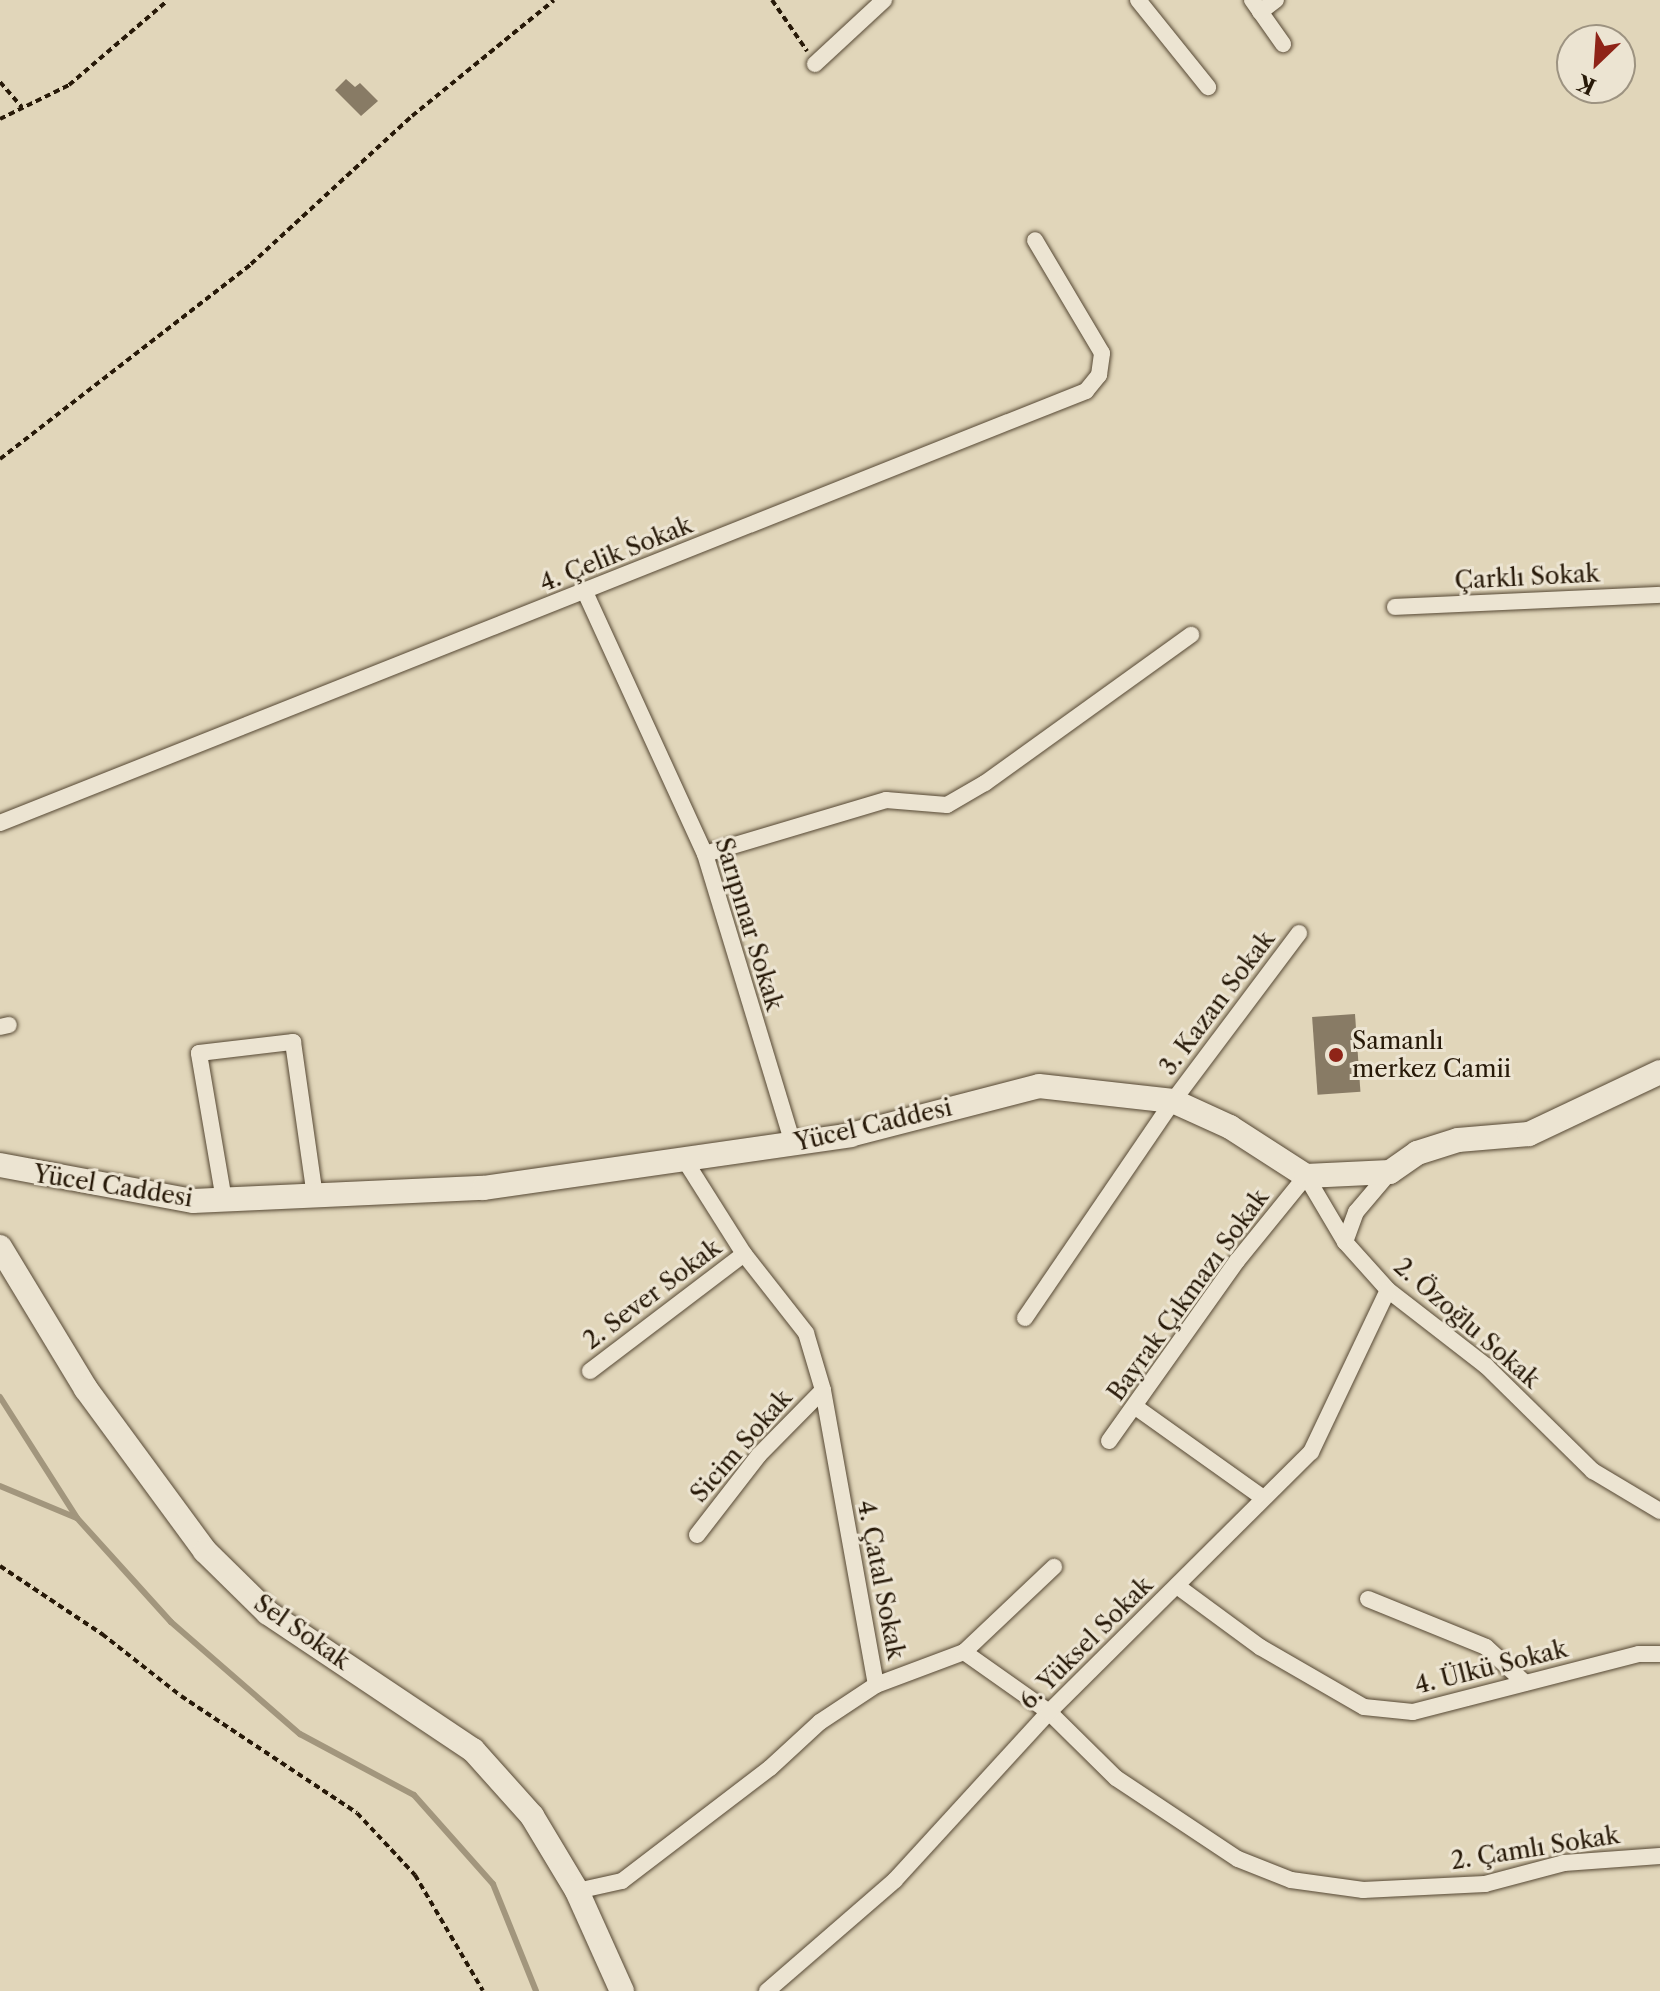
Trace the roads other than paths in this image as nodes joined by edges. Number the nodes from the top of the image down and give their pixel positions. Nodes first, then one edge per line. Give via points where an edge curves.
1 (884, 0) edge
2 (1138, 0) edge
3 (1276, 0) edge
4 (1256, 6) edge
5 (1283, 44) dead end
6 (815, 64) road end
7 (1208, 87) dead end
8 (1035, 240) dead end
9 (585, 592) junction
10 (1660, 595) edge
11 (1395, 607) dead end
12 (1191, 635) dead end
13 (0, 823) edge
14 (705, 854) junction
15 (1299, 933) dead end
16 (1660, 1072) edge
17 (1173, 1101) junction
18 (793, 1144) junction
19 (684, 1159) junction
20 (0, 1165) edge
21 (1390, 1172) junction
22 (1306, 1176) junction
23 (315, 1196) junction
24 (224, 1200) junction
25 (1345, 1242) junction
26 (0, 1247) edge
27 (744, 1254) junction
28 (1388, 1290) junction
29 (1025, 1318) dead end
30 (590, 1371) dead end
31 (823, 1390) junction
32 (1137, 1408) junction
33 (1109, 1441) dead end
34 (1262, 1497) junction
35 (1660, 1511) edge
36 (697, 1535) dead end
37 (1054, 1567) dead end
38 (1177, 1586) junction
39 (1368, 1599) dead end
40 (964, 1652) junction
41 (1660, 1654) edge
42 (1525, 1683) junction
43 (876, 1685) junction
44 (1049, 1712) junction
45 (1660, 1856) edge
46 (577, 1891) junction
47 (622, 1991) edge
48 (767, 1991) edge

1 - 6 street
2 - 7 street
3 - 4 street
4 - 5 street
8 - 9 street, 4. Çelik Sokak via 1102,353 1099,375 1086,391
9 - 13 street, 4. Çelik Sokak
9 - 14 street, Sarıpınar Sokak
10 - 11 street, Çarklı Sokak
12 - 14 street via 947,805 886,800
14 - 18 street, Sarıpınar Sokak
15 - 17 street, 3. Kazan Sokak
16 - 21 main road via 1529,1134 1458,1140 1417,1153
17 - 18 main road, Yücel Caddesi via 1039,1086
17 - 22 main road, Yücel Caddesi via 1230,1127
17 - 29 street, 3. Kazan Sokak
18 - 19 main road, Yücel Caddesi
19 - 23 main road, Yücel Caddesi via 484,1188
19 - 27 street, 4. Çatal Sokak
20 - 24 main road, Yücel Caddesi via 193,1201
21 - 22 main road
21 - 25 street via 1356,1212
22 - 25 street, 2. Özoğlu Sokak
22 - 32 street, Bayrak Çıkmazı Sokak via 1237,1261
23 - 24 main road, Yücel Caddesi
23 - 24 street via 293,1042 199,1053
25 - 28 street, 2. Özoğlu Sokak
26 - 46 main road, Sel Sokak via 86,1389 205,1551 268,1613 473,1750 532,1816
27 - 30 street, 2. Sever Sokak
27 - 31 street, 4. Çatal Sokak via 806,1333
28 - 34 street, 6. Yüksel Sokak via 1311,1452
28 - 35 street, 2. Özoğlu Sokak via 1486,1366 1593,1471
31 - 36 street, Sicim Sokak via 759,1455
31 - 43 street, 4. Çatal Sokak
32 - 33 street, Bayrak Çıkmazı Sokak
32 - 34 street
34 - 38 street, 6. Yüksel Sokak
37 - 40 street
38 - 42 street, 4. Ülkü Sokak via 1260,1647 1364,1707 1413,1712
38 - 44 street, 6. Yüksel Sokak
39 - 42 street via 1486,1647
40 - 43 street
40 - 44 street, 2. Çamlı Sokak
41 - 42 street, 4. Ülkü Sokak via 1639,1654
43 - 46 street, 4. Çatal Sokak via 820,1722 770,1768 622,1881
44 - 45 street, 2. Çamlı Sokak via 1116,1778 1238,1859 1291,1880 1363,1890 1485,1884 1564,1863
44 - 48 street, 6. Yüksel Sokak via 895,1880
46 - 47 main road, Sel Sokak

